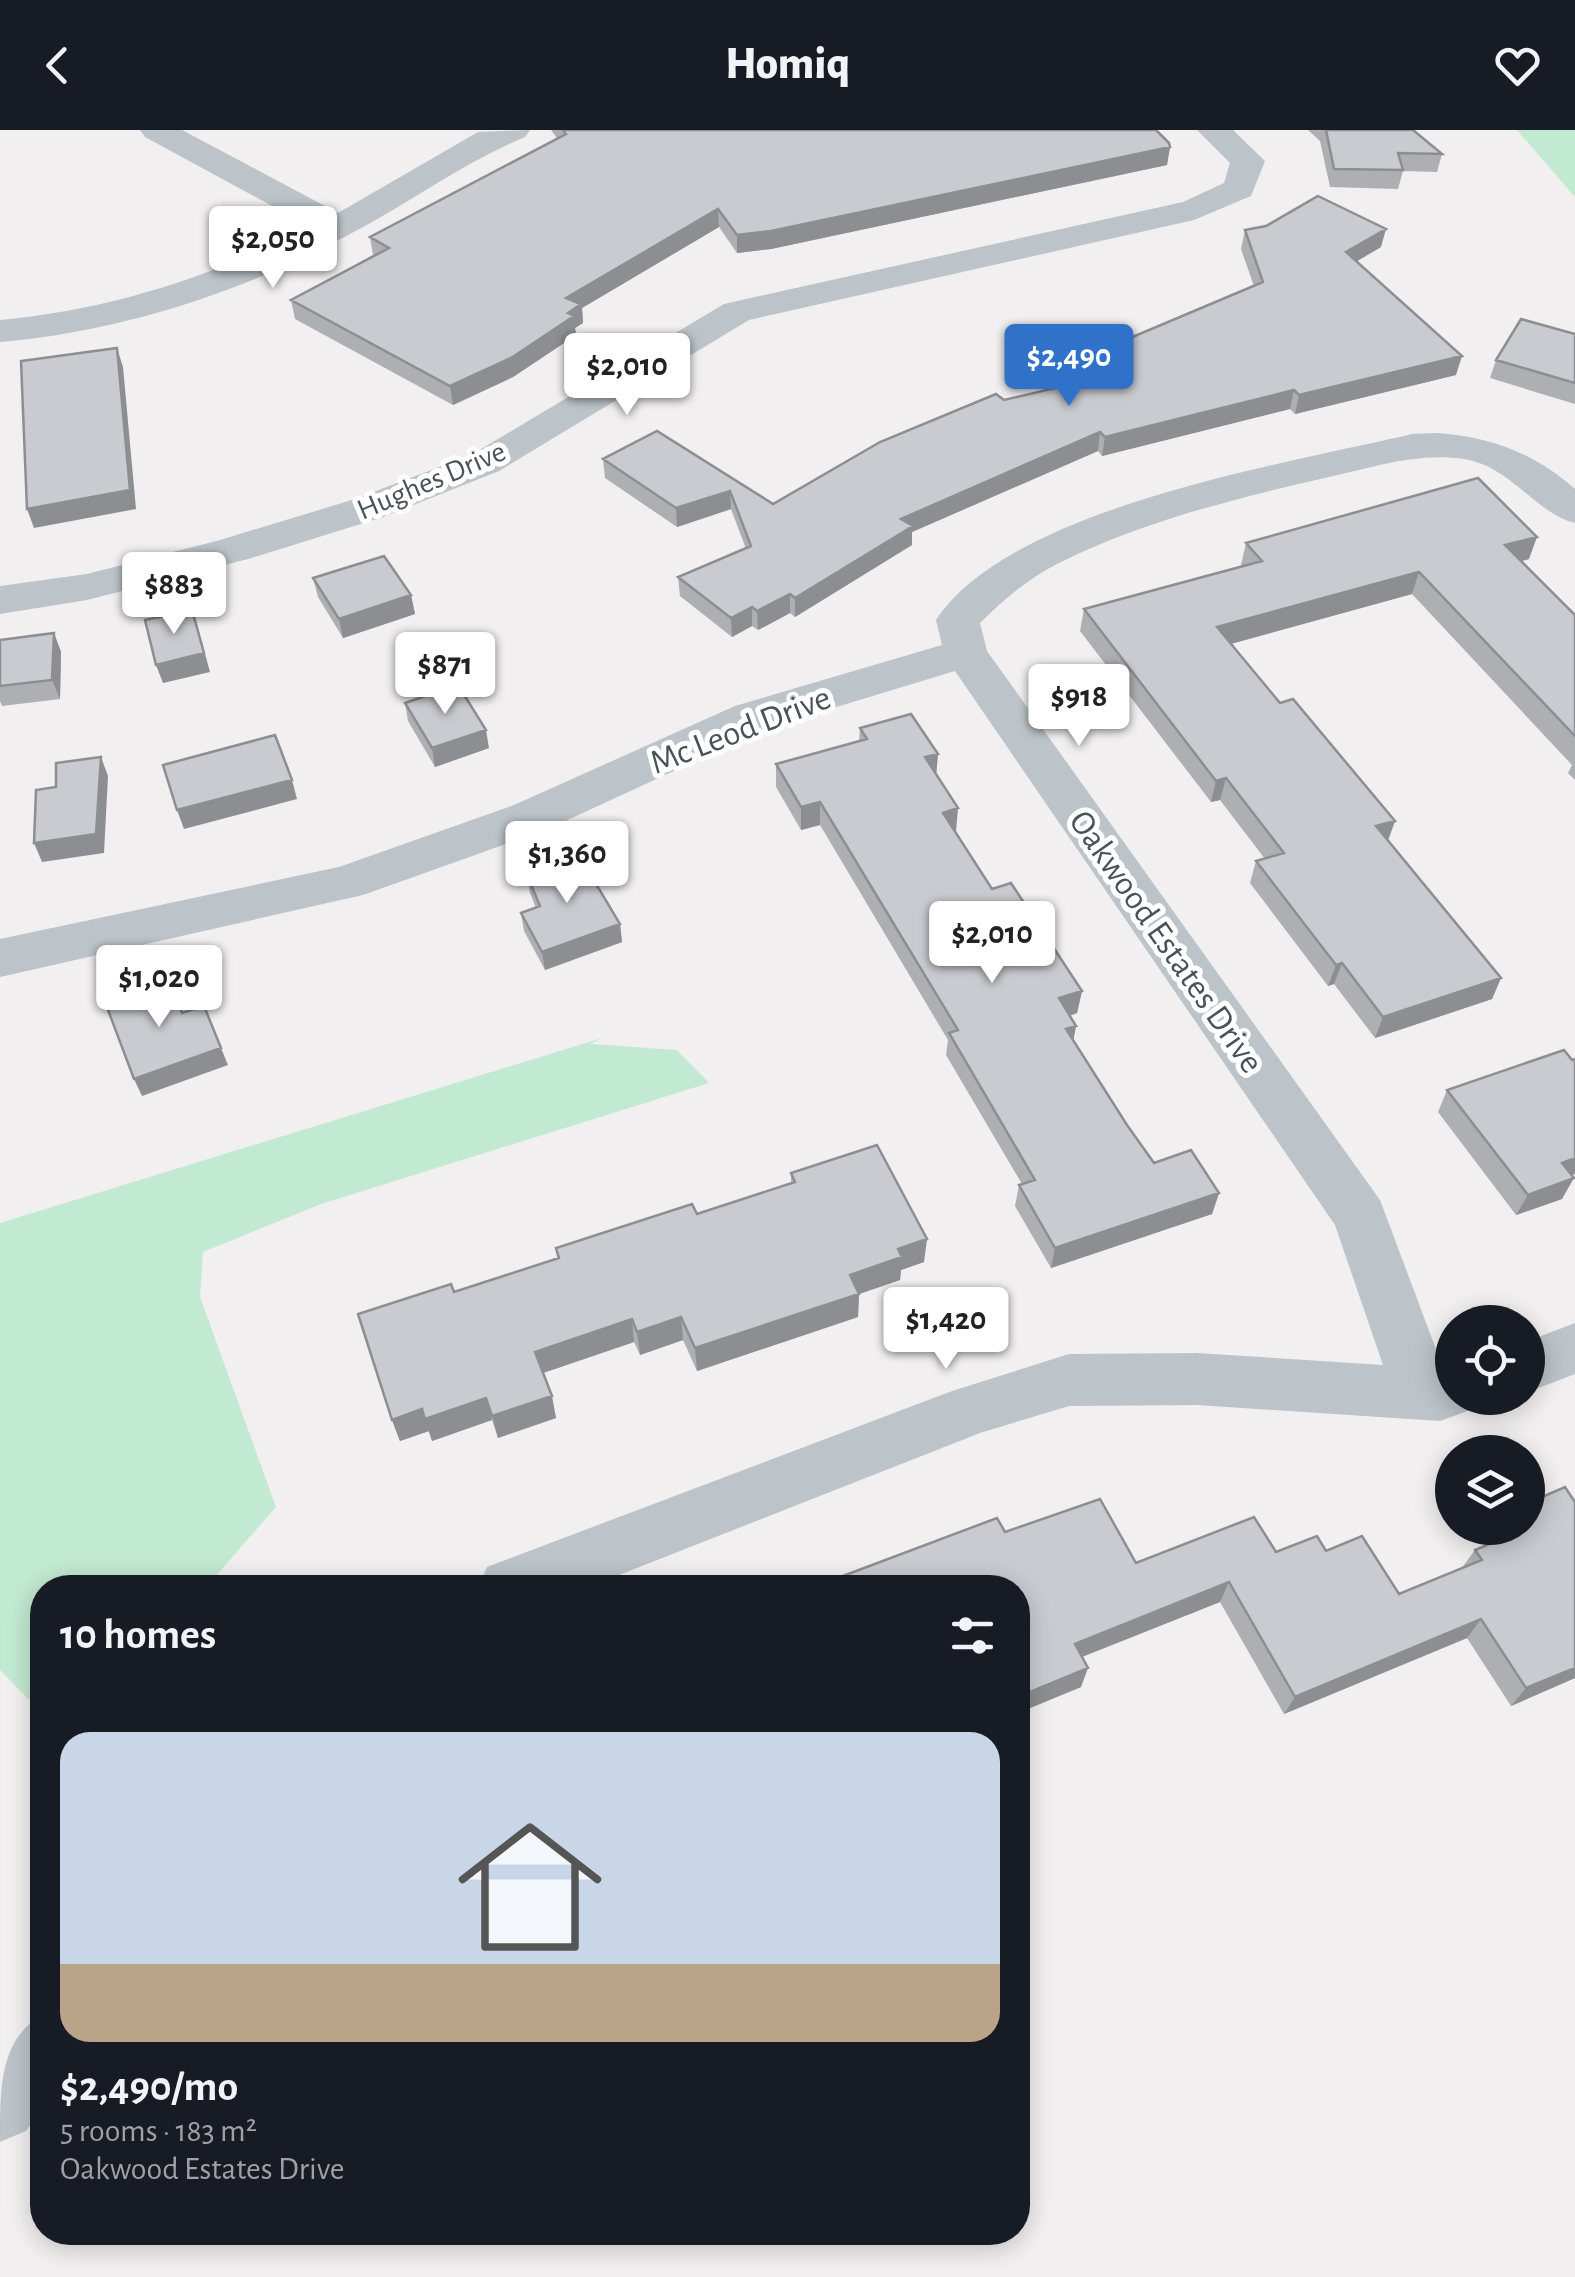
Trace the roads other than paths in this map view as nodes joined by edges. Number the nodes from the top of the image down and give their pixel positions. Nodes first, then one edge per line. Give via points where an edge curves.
1 (157, 130) edge
2 (512, 130) edge
3 (1214, 130) edge
4 (338, 227) junction
5 (0, 331) edge
6 (1575, 510) edge
7 (0, 600) edge
8 (964, 653) junction
9 (0, 958) edge
10 (1575, 1348) edge
11 (1545, 1360) edge
12 (1435, 1387) edge
13 (1435, 1392) edge
14 (543, 1575) edge
15 (30, 2066) edge
16 (0, 2104) edge

1 - 4 street
2 - 4 street via 475,144
3 - 7 street, Hughes Drive via 1248,161 1239,189 1194,210 737,312 484,464 233,550 87,587
4 - 5 street via 192,291 42,329
6 - 8 street via 1539,476 1502,455 1456,443 1412,446 1105,524 976,594 958,620
8 - 9 street, Mc Leod Drive via 750,717 532,817 346,884
8 - 12 street, Oakwood Estates Drive via 1360,1216
10 - 11 street
13 - 14 street, Oakwood Estates Drive via 1197,1379 1069,1380 974,1409
15 - 16 street

